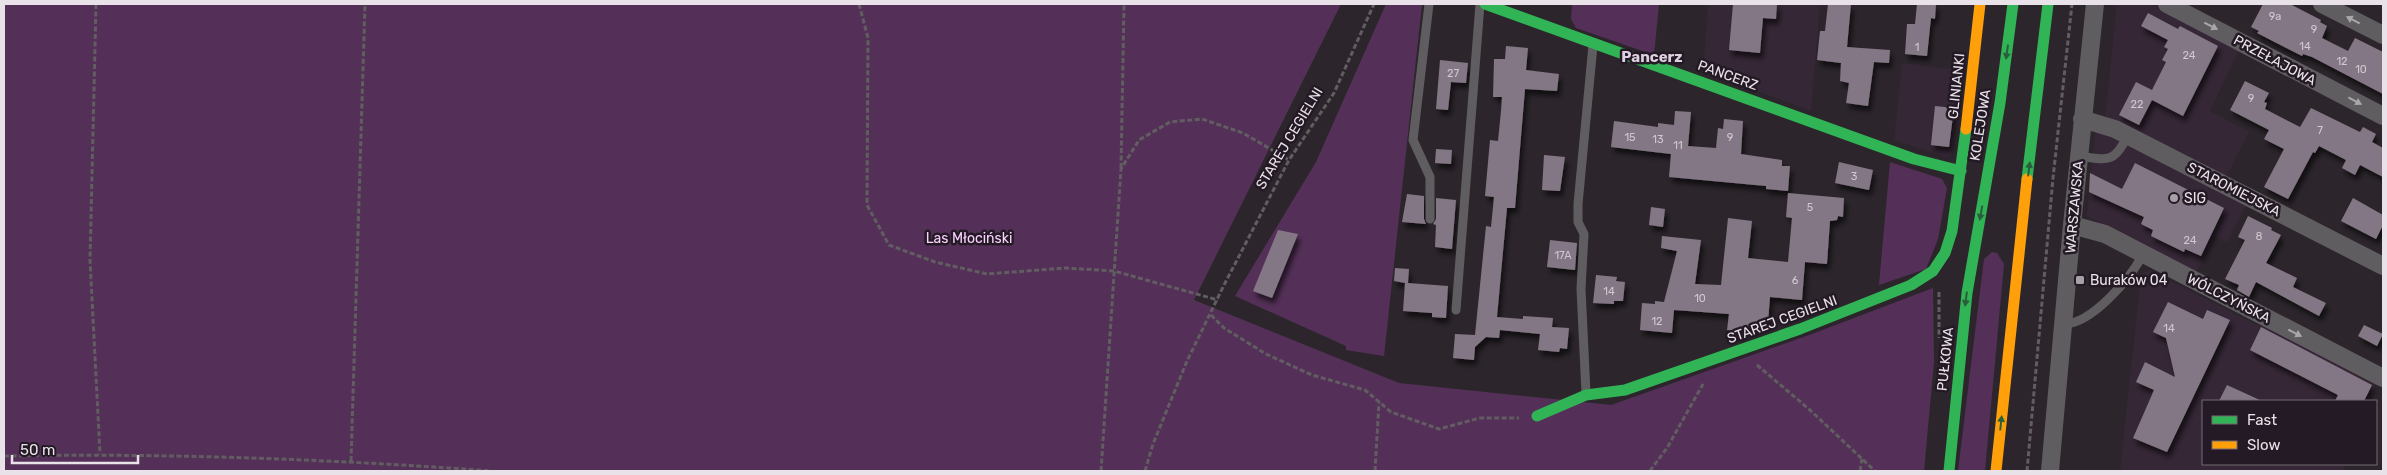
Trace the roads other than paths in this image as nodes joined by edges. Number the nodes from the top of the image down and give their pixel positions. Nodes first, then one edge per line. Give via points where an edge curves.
1 (1429, 4) edge
2 (1480, 4) edge
3 (1485, 4) edge
4 (1980, 4) edge
5 (2013, 4) edge
6 (2048, 4) edge
7 (2095, 4) edge
8 (2167, 4) edge
9 (2322, 4) edge
10 (2383, 35) edge
11 (1594, 43) junction
12 (2383, 116) edge
13 (2082, 119) junction
14 (2128, 135) junction
15 (2078, 156) junction
16 (1961, 171) junction
17 (1430, 219) dead end
18 (2072, 225) junction
19 (1974, 251) joint
20 (2143, 254) junction
21 (2383, 266) edge
22 (1456, 310) dead end
23 (2063, 324) junction
24 (2383, 378) edge
25 (1586, 395) junction
26 (1537, 416) road end
27 (1948, 471) edge
28 (1996, 471) edge
29 (2050, 471) edge

1 - 17 lane via 1413,140 1430,177
2 - 22 lane
3 - 11 main road, PANCERZ
4 - 16 main road, GLINIANKI
5 -> 19 main road, KOLEJOWA via 2000,103
28 -> 6 main road
7 - 13 street, WARSZAWSKA
8 -> 12 street, PRZEŁAJOWA
10 -> 9 street
11 - 16 main road, PANCERZ via 1904,156
11 - 25 lane via 1578,204 1578,222 1584,234 1582,289
13 - 14 street, STAROMIEJSKA via 2107,125
13 - 15 street, WARSZAWSKA
14 - 15 lane via 2114,157
14 - 21 street, STAROMIEJSKA
15 - 18 street, WARSZAWSKA
16 - 25 main road, STAREJ CEGIELNI via 1952,230 1938,265 1926,277 1739,351 1625,390
18 - 20 street, WÓLCZYŃSKA via 2097,231
18 - 23 street, WARSZAWSKA
19 -> 27 main road, PUŁKOWA
20 - 23 lane via 2126,278 2089,316
20 -> 24 street, WÓLCZYŃSKA
23 - 29 street, WARSZAWSKA
25 - 26 main road, STAREJ CEGIELNI

